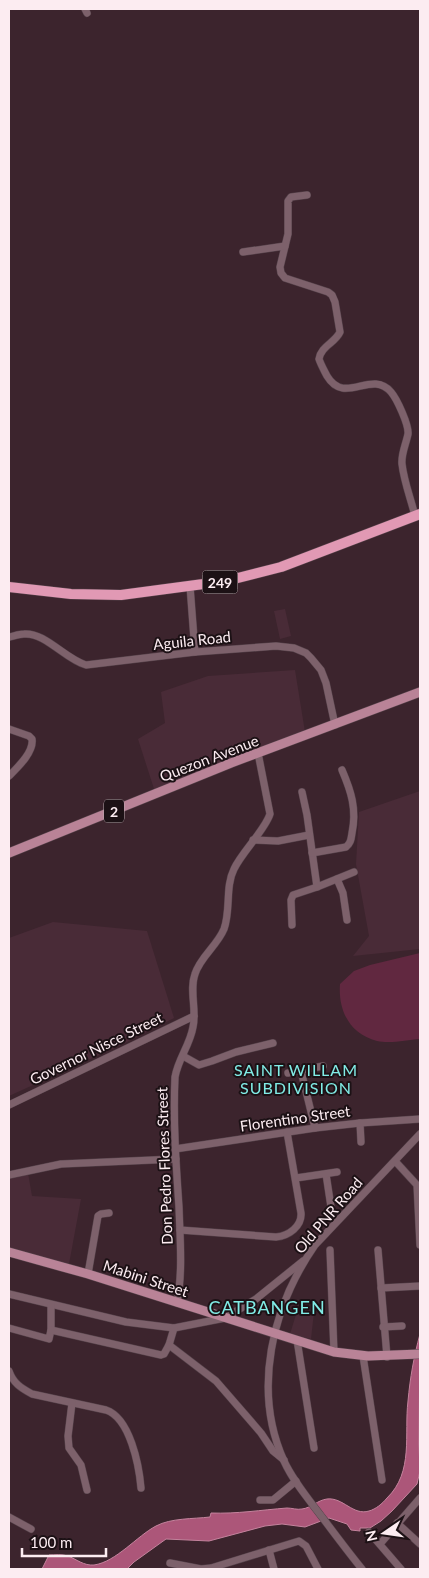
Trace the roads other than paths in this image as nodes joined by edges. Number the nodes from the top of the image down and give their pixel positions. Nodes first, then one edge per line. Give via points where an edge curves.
1 (307, 195) dead end
2 (285, 246) junction
3 (243, 252) dead end
4 (418, 515) edge
5 (190, 586) junction
6 (9, 587) edge
7 (9, 637) edge
8 (195, 652) junction
9 (420, 692) edge
10 (335, 725) junction
11 (9, 729) edge
12 (258, 753) junction
13 (342, 770) dead end
14 (9, 776) edge
15 (302, 792) dead end
16 (309, 835) junction
17 (253, 840) junction
18 (9, 853) edge
19 (312, 853) junction
20 (354, 872) dead end
21 (337, 879) junction
22 (317, 888) junction
23 (347, 920) dead end
24 (292, 925) dead end
25 (194, 1016) junction
26 (273, 1043) dead end
27 (183, 1056) junction
28 (323, 1066) dead end
29 (301, 1070) junction
30 (288, 1073) dead end
31 (9, 1105) edge
32 (420, 1120) edge
33 (360, 1123) junction
34 (315, 1128) junction
35 (287, 1132) junction
36 (420, 1134) edge
37 (361, 1142) dead end
38 (175, 1149) junction
39 (176, 1159) junction
40 (395, 1161) junction
41 (338, 1172) dead end
42 (326, 1174) junction
43 (9, 1175) edge
44 (296, 1178) junction
45 (331, 1207) dead end
46 (109, 1213) dead end
47 (180, 1230) junction
48 (420, 1245) edge
49 (330, 1250) dead end
50 (378, 1250) dead end
51 (9, 1252) edge
52 (305, 1259) junction
53 (88, 1274) junction
54 (420, 1286) edge
55 (381, 1288) junction
56 (9, 1294) edge
57 (177, 1303) junction
58 (51, 1305) junction
59 (225, 1318) junction
60 (402, 1326) dead end
61 (174, 1328) junction
62 (384, 1328) junction
63 (9, 1330) edge
64 (50, 1330) junction
65 (274, 1333) junction
66 (297, 1340) junction
67 (169, 1345) junction
68 (334, 1352) junction
69 (420, 1354) edge
70 (362, 1356) junction
71 (386, 1357) junction
72 (9, 1371) edge
73 (72, 1403) junction
74 (274, 1429) junction
75 (261, 1433) junction
76 (314, 1448) dead end
77 (284, 1460) junction
78 (382, 1480) dead end
79 (296, 1481) junction
80 (141, 1488) dead end
81 (87, 1490) dead end
82 (420, 1498) edge
83 (260, 1500) dead end
84 (9, 1517) edge
85 (397, 1524) junction
86 (31, 1528) dead end
87 (369, 1532) dead end
88 (380, 1544) junction
89 (420, 1544) edge
90 (269, 1550) junction
91 (170, 1563) dead end
92 (274, 1569) edge
93 (318, 1569) edge
94 (362, 1569) edge
95 (401, 1569) edge

1 - 2 street via 291,197 288,201
2 - 3 street
2 - 4 street via 280,266 283,276 328,292 335,302 339,336 320,352 319,359 333,385 341,389 378,384 391,391 395,398 408,428 402,463
4 - 5 highway, 249 via 264,572
5 - 6 highway, 249 via 121,595 71,594
5 - 8 street
7 - 8 street, Aguila Road via 37,636 86,665
8 - 10 street, Aguila Road via 276,646 306,653 323,675
9 - 10 main road, Quezon Avenue / 2
10 - 12 main road, Quezon Avenue / 2
11 - 14 street via 29,736 33,743
12 - 17 street, Don Pedro Flores Street via 270,814
12 - 18 main road, Quezon Avenue / 2
13 - 19 street via 353,800 355,820 350,843 346,847
15 - 16 street
16 - 17 street via 278,841
16 - 19 street
17 - 25 street, Don Pedro Flores Street via 234,869 223,930 194,975
19 - 22 street
20 - 21 street
21 - 22 street
21 - 23 street via 343,893
22 - 24 street via 292,896
25 - 27 street, Don Pedro Flores Street
25 - 31 street, Governor Nisce Street
26 - 27 street via 199,1065
27 - 38 street, Don Pedro Flores Street via 175,1077
28 - 29 street
29 - 30 street
29 - 34 street
32 - 33 street, Florentino Street
33 - 34 street, Florentino Street
33 - 37 street
34 - 35 street, Florentino Street
35 - 38 street, Florentino Street
35 - 44 street
36 - 40 street, Old PNR Road
38 - 39 street, Don Pedro Flores Street
39 - 43 street via 61,1164
39 - 47 street, Don Pedro Flores Street
40 - 48 street via 418,1189
40 - 52 street, Old PNR Road
41 - 42 street
42 - 44 street
42 - 45 street
44 - 47 street via 301,1218 292,1230 282,1236
46 - 53 street via 98,1216
47 - 57 street, Don Pedro Flores Street
49 - 68 street
50 - 55 street
51 - 53 main road, Mabini Street
52 - 59 street via 256,1300
52 - 65 street, Old PNR Road via 288,1291
53 - 57 main road, Mabini Street
54 - 55 street
55 - 62 street
56 - 58 street
57 - 59 main road, Mabini Street
58 - 61 street via 126,1322
58 - 64 street
59 - 61 street
59 - 65 main road, Mabini Street
60 - 62 street
61 - 67 street
62 - 71 street
63 - 64 street via 48,1339
64 - 67 street via 160,1355
65 - 66 main road, Mabini Street
65 - 74 street, Old PNR Road via 268,1365 268,1394
66 - 68 main road, Mabini Street
66 - 76 street
67 - 75 street via 216,1380
68 - 70 main road, Mabini Street
69 - 71 main road, Mabini Street
70 - 71 main road, Mabini Street
70 - 78 street
72 - 73 street via 22,1389
73 - 80 street via 113,1412 134,1448
73 - 81 street via 69,1448 81,1465
74 - 75 street
74 - 77 street, Old PNR Road
75 - 77 street via 273,1451
77 - 79 street, Old PNR Road
79 - 83 street via 273,1500
79 - 94 street, Old PNR Road
82 - 85 street
84 - 86 street
85 - 88 street
85 - 89 street
87 - 88 street
88 - 95 street
90 - 91 street via 211,1568
90 - 92 street
90 - 93 street via 300,1541 309,1550

